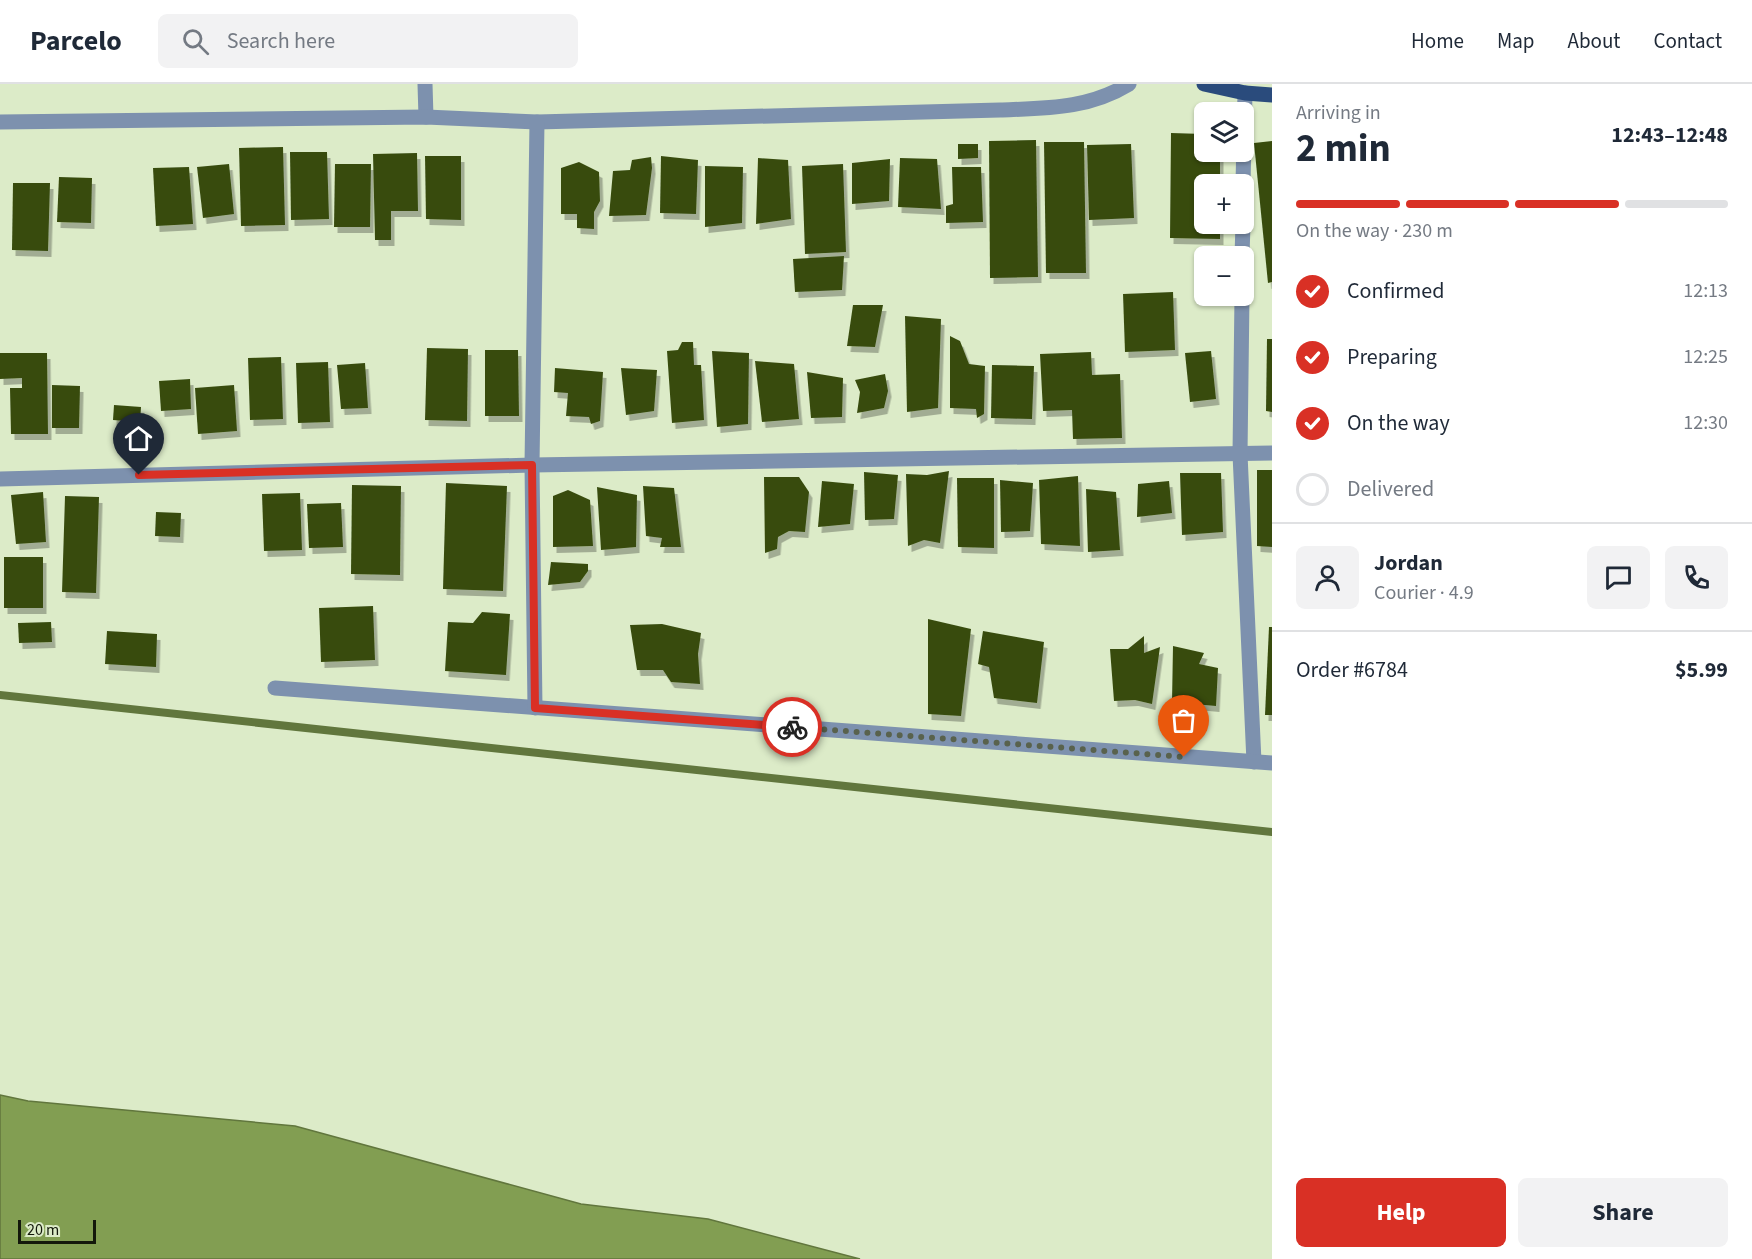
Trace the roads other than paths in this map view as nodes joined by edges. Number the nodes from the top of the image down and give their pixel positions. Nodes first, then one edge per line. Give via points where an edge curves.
1 (425, 84) edge
2 (1129, 84) edge
3 (1204, 84) edge
4 (1245, 93) junction
5 (1272, 95) edge
6 (426, 117) junction
7 (0, 122) edge
8 (537, 122) junction
9 (1243, 174) edge
10 (1242, 306) edge
11 (1272, 453) edge
12 (1240, 454) junction
13 (532, 465) junction
14 (0, 479) edge
15 (275, 688) dead end
16 (535, 708) junction
17 (1254, 762) junction
18 (1272, 763) edge

1 - 6 street
2 - 8 street via 1066,108
3 - 4 main road
4 - 5 main road
4 - 9 street
6 - 7 street
6 - 8 street
8 - 13 street
10 - 12 street
11 - 12 street
12 - 13 street
12 - 17 street
13 - 14 street
13 - 16 street
15 - 16 street
16 - 17 street
17 - 18 street

